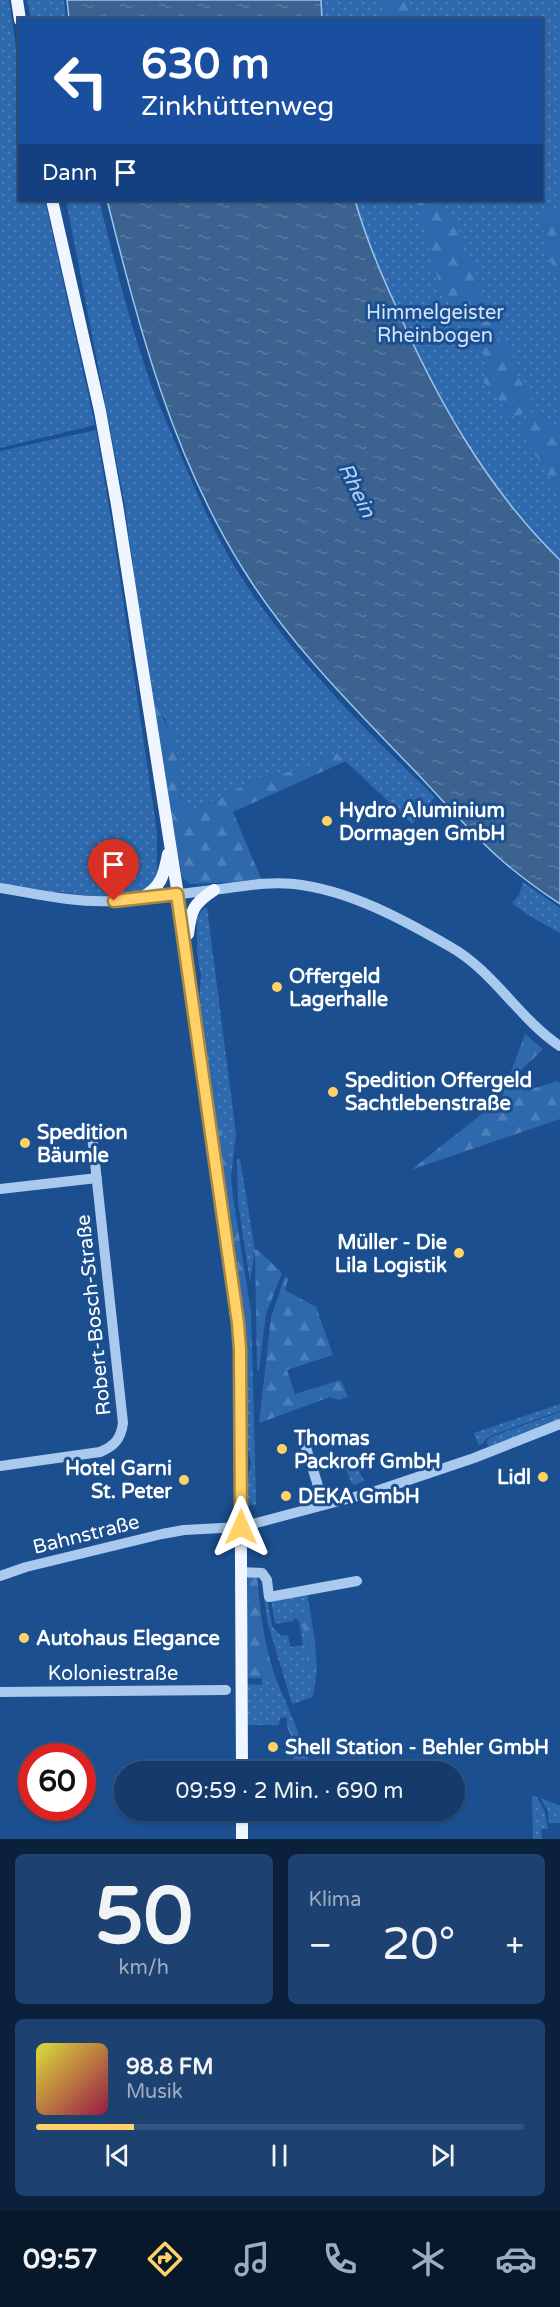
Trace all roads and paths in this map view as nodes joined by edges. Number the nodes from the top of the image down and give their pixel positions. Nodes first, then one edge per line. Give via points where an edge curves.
1 (17, 0) edge
2 (20, 18) edge
3 (52, 201) edge
4 (170, 844) junction
5 (0, 888) edge
6 (214, 890) junction
7 (177, 894) junction
8 (141, 898) junction
9 (185, 950) junction
10 (560, 1046) edge
11 (92, 1135) dead end
12 (97, 1179) junction
13 (0, 1190) edge
14 (560, 1424) edge
15 (304, 1441) dead end
16 (0, 1466) edge
17 (324, 1505) junction
18 (241, 1527) junction
19 (241, 1572) junction
20 (0, 1576) edge
21 (357, 1581) dead end
22 (225, 1690) dead end
23 (0, 1692) edge
24 (242, 1761) edge
25 (242, 1821) edge
26 (242, 1839) edge

1 - 2 main road
3 - 4 main road via 107,445
4 - 7 main road
4 - 8 main road via 161,882
5 - 8 street via 83,900
6 - 7 street
6 - 9 main road via 193,909
6 - 10 street via 285,884 323,889 360,901 465,956 492,978 531,1023
7 - 8 street
7 - 9 main road
9 - 18 main road via 238,1323
11 - 12 street, Robert-Bosch-Straße
12 - 13 street
12 - 16 street, Robert-Bosch-Straße via 122,1432 118,1441 100,1452
14 - 17 street, Bahnstraße via 425,1475
15 - 17 street
17 - 18 street, Bahnstraße
18 - 19 main road
18 - 20 street, Bahnstraße via 162,1534
19 - 21 street via 262,1574 267,1580 269,1597
19 - 24 main road
22 - 23 street, Koloniestraße
25 - 26 main road

